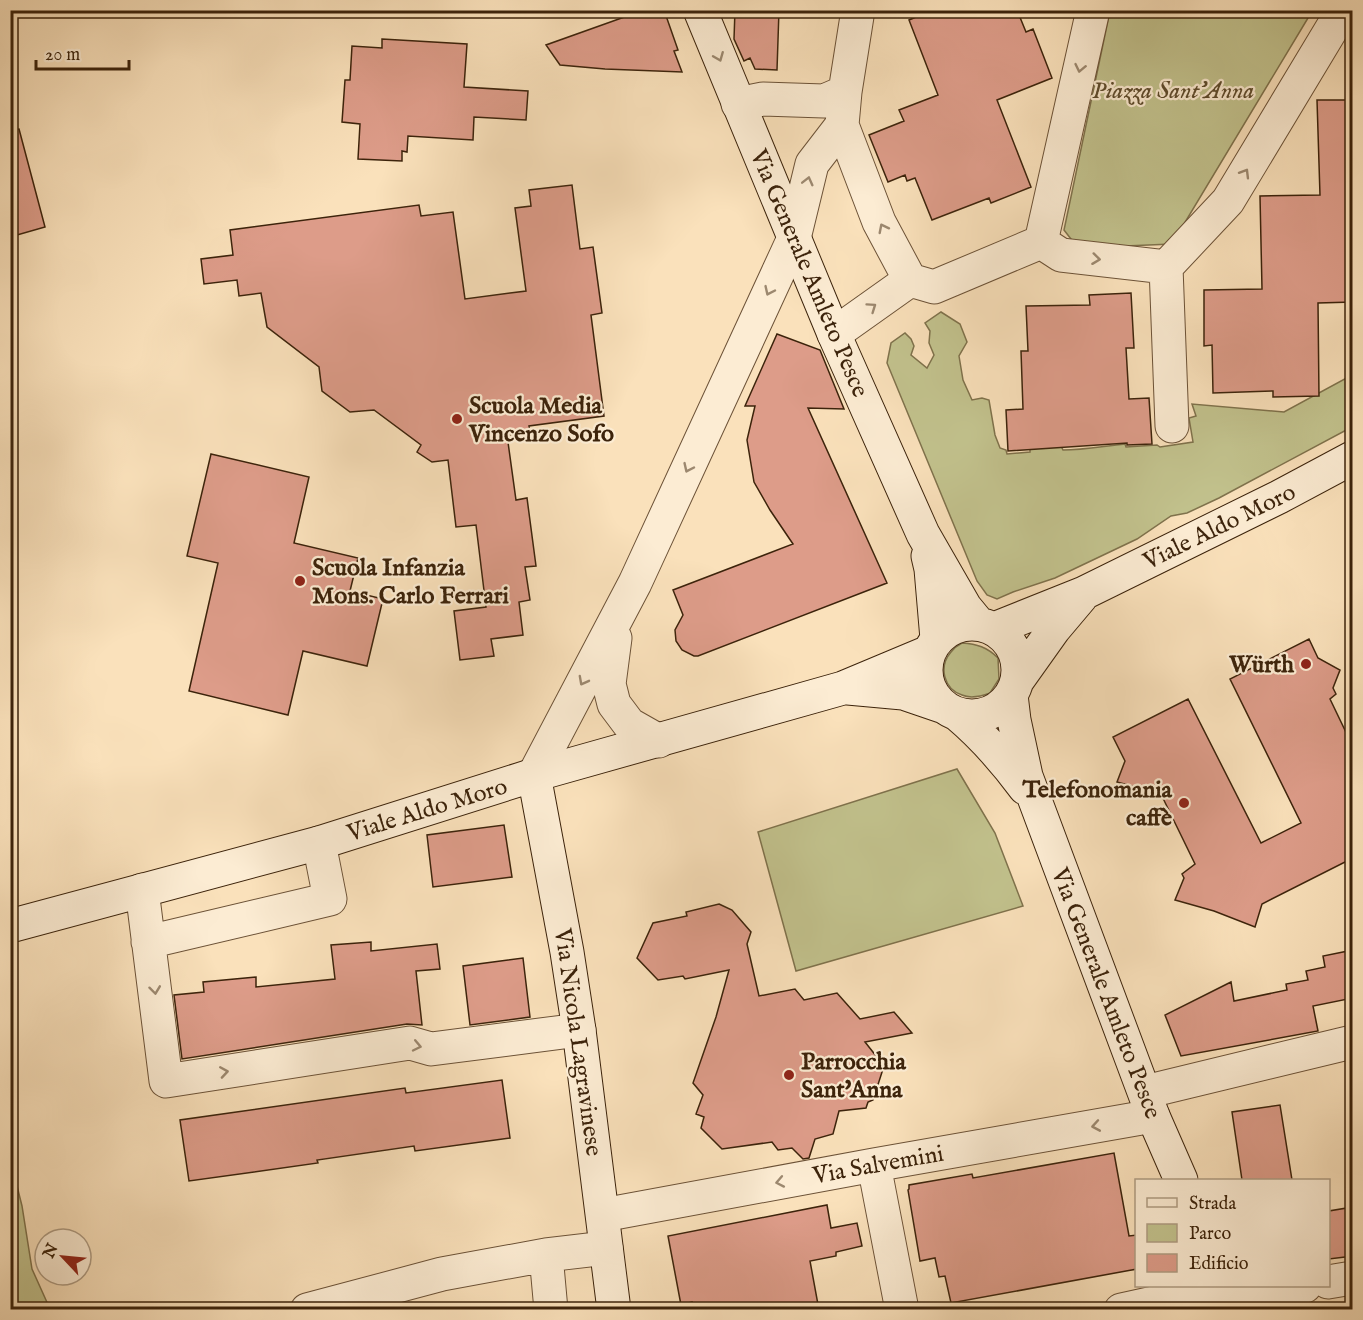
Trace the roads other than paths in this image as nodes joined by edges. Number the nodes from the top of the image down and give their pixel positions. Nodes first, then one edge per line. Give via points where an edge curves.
1 (700, 10) edge
2 (858, 10) edge
3 (1093, 10) edge
4 (1343, 10) edge
5 (846, 92) junction
6 (738, 104) junction
7 (842, 125) junction
8 (794, 238) junction
9 (1041, 242) junction
10 (1166, 267) junction
11 (909, 280) junction
12 (834, 334) junction
13 (1172, 426) dead end
14 (1353, 458) edge
15 (923, 534) junction
16 (635, 583) junction
17 (1084, 593) junction
18 (986, 627) junction
19 (933, 646) junction
20 (843, 688) junction
21 (1014, 688) junction
22 (951, 711) junction
23 (658, 741) junction
24 (534, 775) junction
25 (1036, 804) junction
26 (319, 843) junction
27 (142, 890) junction
28 (10, 926) edge
29 (148, 942) junction
30 (579, 1030) junction
31 (1353, 1042) edge
32 (1149, 1104) junction
33 (874, 1164) junction
34 (1181, 1179) edge
35 (603, 1215) junction
36 (606, 1248) junction
37 (546, 1256) junction
38 (1353, 1278) edge
39 (1330, 1282) edge
40 (1297, 1287) edge
41 (1229, 1295) edge
42 (307, 1310) edge
43 (551, 1310) edge
44 (614, 1310) edge
45 (902, 1310) edge
46 (1121, 1310) edge

1 -> 6 street, Via Generale Amleto Pesce
2 - 5 street
3 -> 9 street
10 -> 4 street via 1228,201
5 - 6 street via 824,102 763,99
5 - 7 street
6 - 8 street, Via Generale Amleto Pesce
8 -> 7 street via 812,164
11 -> 7 street via 879,222
8 - 12 street, Via Generale Amleto Pesce
8 -> 16 street
9 -> 10 street via 1061,255
9 - 11 street via 934,286
10 - 13 street
12 -> 11 street
12 - 15 street, Via Generale Amleto Pesce
14 - 17 street, Viale Aldo Moro
15 - 18 street, Via Generale Amleto Pesce via 965,607
15 - 19 street, Via Generale Amleto Pesce via 931,569
16 - 23 street via 618,624 609,684 614,704 629,724
16 -> 24 street
17 - 18 street, Viale Aldo Moro
17 - 21 street, Viale Aldo Moro via 1053,629
18 - 19 street via 964,624 950,630
18 - 21 street via 1006,638 1014,651 1018,666
19 - 20 street, Viale Aldo Moro
19 - 22 street via 926,667 927,682 934,696
20 - 22 street, Viale Aldo Moro via 903,693
20 - 23 street, Viale Aldo Moro
21 - 22 street via 1001,707 987,714 972,716
21 - 25 street, Via Generale Amleto Pesce via 1014,720
22 - 25 street, Via Generale Amleto Pesce via 1000,756
23 - 24 street, Viale Aldo Moro
24 - 26 street, Viale Aldo Moro
24 - 30 street, Via Nicola Lagravinese
25 - 32 street, Via Generale Amleto Pesce
26 - 27 street, Viale Aldo Moro
26 - 29 street via 330,899
27 - 28 street, Viale Aldo Moro
27 - 29 street
29 -> 30 street via 166,1081 410,1043 431,1049
30 - 35 street, Via Nicola Lagravinese
31 - 32 street, Via Salvemini
32 -> 33 street, Via Salvemini
32 - 34 street, Via Generale Amleto Pesce
33 -> 35 street, Via Salvemini
33 - 45 street
35 - 36 street, Via Nicola Lagravinese
36 - 37 street
36 - 44 street, Via Nicola Lagravinese
37 - 42 street via 442,1274
37 - 43 street
38 - 39 street
40 - 41 street
41 - 46 street

